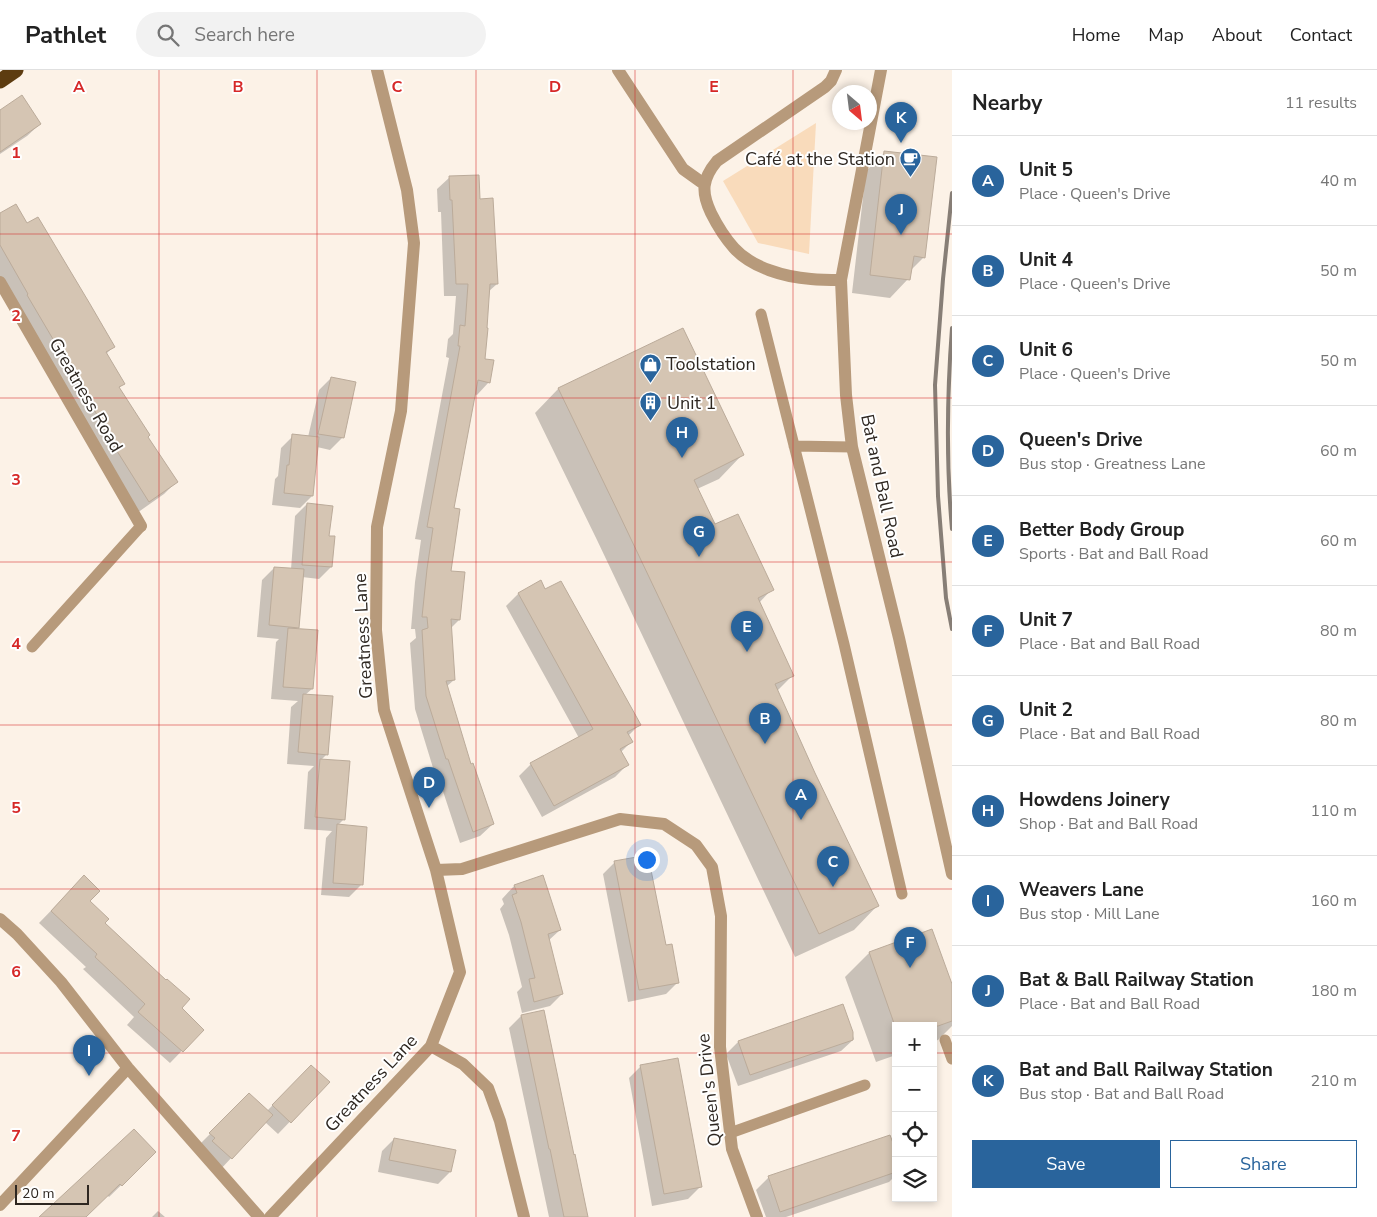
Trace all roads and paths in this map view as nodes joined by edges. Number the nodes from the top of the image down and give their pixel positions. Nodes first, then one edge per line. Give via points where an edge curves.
1 (16, 70) edge
2 (377, 70) edge
3 (618, 70) edge
4 (836, 70) edge
5 (881, 70) edge
6 (0, 81) edge
7 (704, 184) junction
8 (841, 280) junction
9 (0, 282) edge
10 (761, 314) dead end
11 (794, 446) junction
12 (852, 446) junction
13 (141, 526) joint
14 (32, 648) dead end
15 (436, 870) junction
16 (952, 874) edge
17 (902, 894) dead end
18 (0, 918) edge
19 (945, 1040) dead end
20 (431, 1046) junction
21 (952, 1059) edge
22 (128, 1068) junction
23 (865, 1085) dead end
24 (730, 1133) junction
25 (0, 1205) edge
26 (260, 1217) edge
27 (270, 1217) edge
28 (524, 1217) edge
29 (757, 1217) edge

1 - 6 highway
2 - 15 street, Greatness Lane via 407,190 414,243 401,411 377,527 376,630 384,710
3 - 7 street via 682,169
4 - 7 street via 831,81 818,91 717,161 709,170
5 - 8 street, Bat and Ball Road
7 - 8 street via 706,201 717,223 733,247 744,256 784,274
8 - 12 street, Bat and Ball Road via 846,395
9 - 13 street, Greatness Road
10 - 11 lane
11 - 12 lane
11 - 17 lane
12 - 16 street, Bat and Ball Road
13 - 14 lane
15 - 20 street, Greatness Lane via 460,972
15 - 24 street, Queen's Drive via 462,869 620,819 664,824 696,845 712,867 721,916 720,1047
18 - 22 street via 61,982
19 - 21 lane
20 - 27 street, Greatness Lane
20 - 28 street via 463,1064 488,1088 500,1121
22 - 25 street
22 - 26 street
23 - 24 lane
24 - 29 street, Queen's Drive via 732,1149

